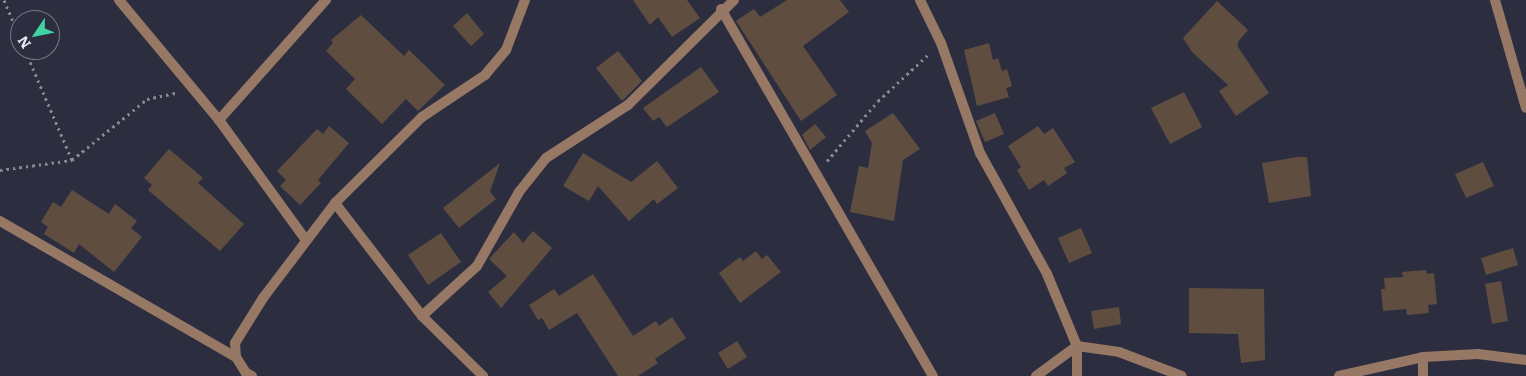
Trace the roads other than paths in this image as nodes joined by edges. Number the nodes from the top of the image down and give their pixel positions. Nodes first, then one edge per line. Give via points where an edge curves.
1 (119, 0) edge
2 (326, 0) edge
3 (525, 0) edge
4 (734, 0) edge
5 (920, 0) edge
6 (1495, 0) edge
7 (721, 10) junction
8 (1526, 108) edge
9 (219, 120) junction
10 (334, 203) junction
11 (0, 221) edge
12 (306, 240) junction
13 (422, 316) junction
14 (1078, 346) junction
15 (236, 357) junction
16 (1423, 357) junction
17 (1526, 360) edge
18 (252, 376) edge
19 (483, 376) edge
20 (933, 376) edge
21 (1036, 376) edge
22 (1077, 376) edge
23 (1182, 376) edge
24 (1339, 376) edge
25 (1423, 376) edge

1 - 9 street
2 - 9 street
3 - 10 street via 506,50 485,75 422,117
4 - 7 street
5 - 14 street via 941,43 980,153 1047,274
6 - 8 street
7 - 13 street via 628,105 546,158 519,192 477,266
7 - 20 street
9 - 12 street
10 - 12 street
10 - 13 street
11 - 15 street
12 - 15 street via 235,343
13 - 19 street
14 - 21 street
14 - 22 street
14 - 23 street via 1119,352
15 - 18 street
16 - 17 street via 1478,354
16 - 24 street
16 - 25 street

